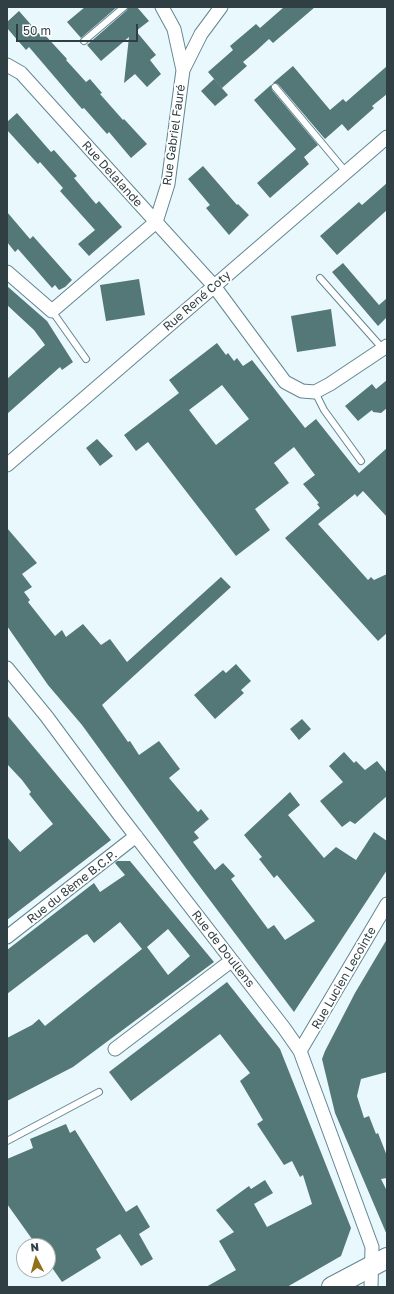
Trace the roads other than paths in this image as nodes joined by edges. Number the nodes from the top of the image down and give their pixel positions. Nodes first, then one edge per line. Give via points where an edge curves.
1 (124, 7) edge
2 (162, 7) edge
3 (221, 7) edge
4 (84, 41) dead end
5 (7, 65) edge
6 (183, 70) junction
7 (275, 87) dead end
8 (387, 137) edge
9 (346, 172) junction
10 (156, 222) junction
11 (7, 272) edge
12 (320, 278) dead end
13 (214, 286) junction
14 (52, 311) junction
15 (385, 348) edge
16 (86, 359) dead end
17 (315, 392) junction
18 (361, 461) dead end
19 (7, 465) edge
20 (7, 668) edge
21 (136, 836) junction
22 (387, 904) edge
23 (7, 938) edge
24 (231, 961) junction
25 (115, 1049) dead end
26 (300, 1051) junction
27 (99, 1092) dead end
28 (7, 1141) edge
29 (380, 1262) edge
30 (332, 1287) edge
31 (371, 1287) edge

1 - 4 lane
2 - 6 street, Rue Gabriel Fauré via 174,29
3 - 6 street, Rue Gabriel Fauré via 201,34
5 - 10 street, Rue Delalande via 20,73
6 - 10 street, Rue Gabriel Fauré via 168,184
7 - 9 lane
8 - 9 street, Rue René Coty
9 - 13 street, Rue René Coty
10 - 13 street, Rue Delalande
10 - 14 street
11 - 14 street
12 - 15 lane
13 - 17 street, Rue Delalande via 285,382 302,391
13 - 19 street, Rue René Coty
14 - 16 lane
15 - 17 street
17 - 18 lane via 324,410
20 - 21 street, Rue de Doullens
21 - 23 street, Rue du 8ème B.C.P.
21 - 24 street, Rue de Doullens
22 - 26 street, Rue Lucien Lecointe
24 - 25 street
24 - 26 street, Rue de Doullens
26 - 29 street, Rue de Doullens via 372,1247
27 - 28 lane
29 - 30 main road
29 - 31 street, Rue de Doullens

